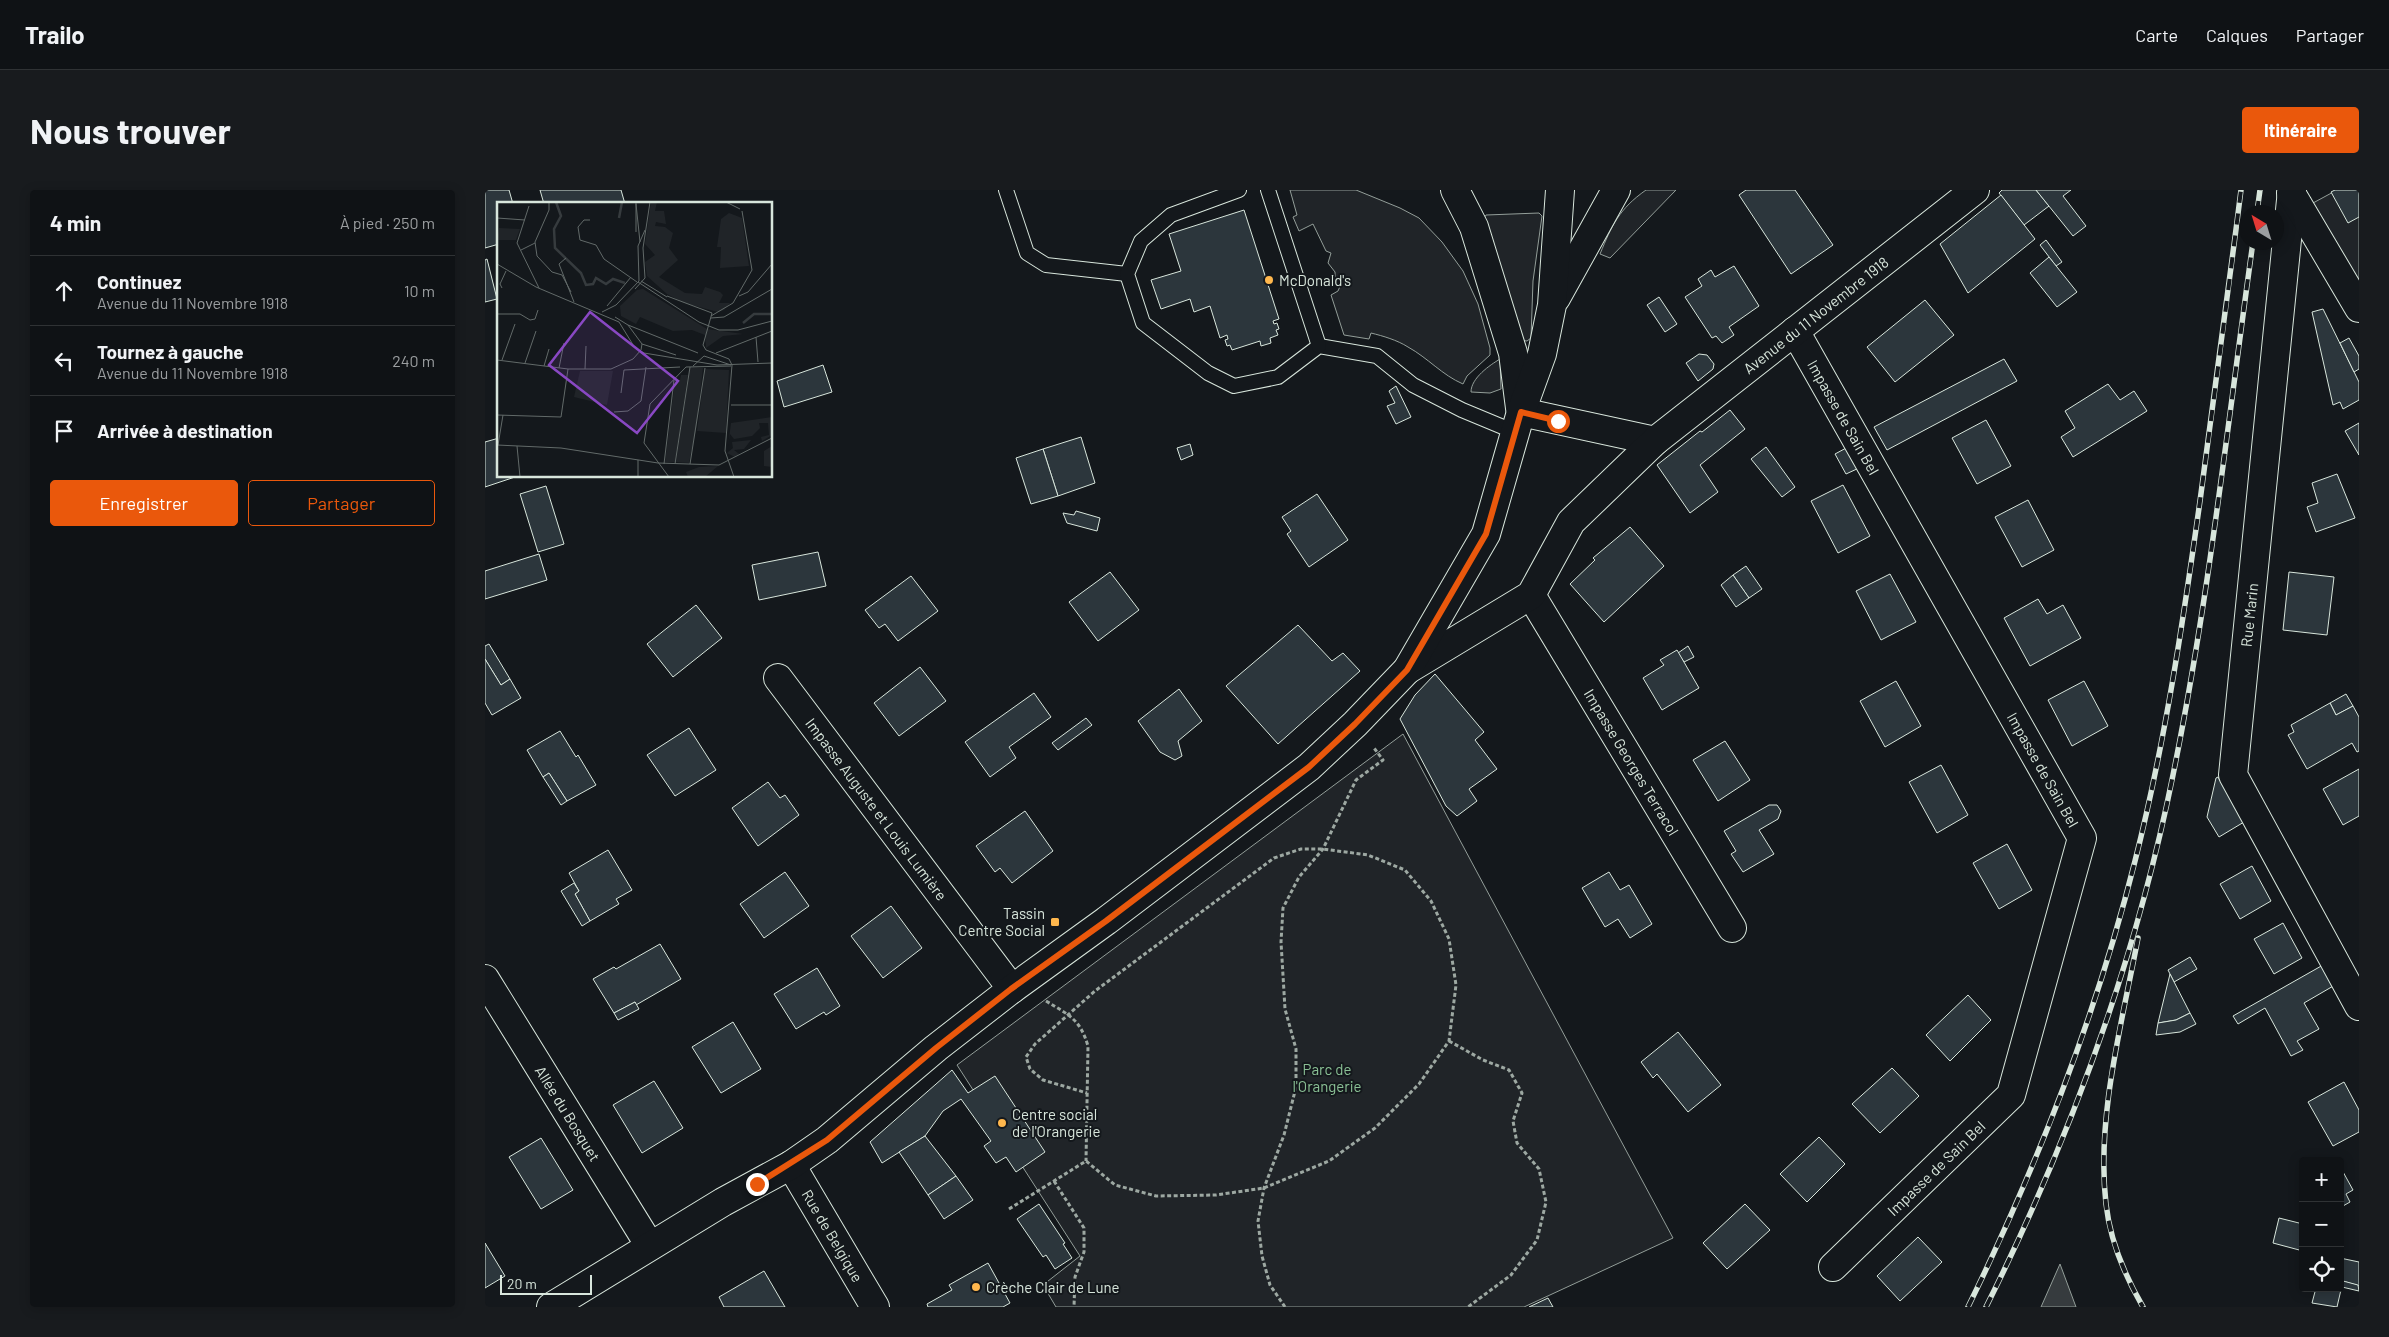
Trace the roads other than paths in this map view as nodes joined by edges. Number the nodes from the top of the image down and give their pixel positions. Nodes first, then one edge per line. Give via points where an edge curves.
1 (1006, 190) edge
2 (1239, 190) edge
3 (1268, 190) edge
4 (1455, 190) edge
5 (1560, 190) edge
6 (1616, 190) edge
7 (1975, 190) edge
8 (2291, 192) edge
9 (1127, 274) junction
10 (1552, 305) junction
11 (2359, 308) edge
12 (1795, 331) junction
13 (1319, 346) junction
14 (1518, 422) junction
15 (1655, 440) junction
16 (1531, 595) junction
17 (1407, 670) junction
18 (778, 678) dead end
19 (1732, 928) dead end
20 (485, 979) edge
21 (1011, 989) junction
22 (2359, 1006) edge
23 (791, 1165) junction
24 (650, 1246) junction
25 (1833, 1268) dead end
26 (551, 1307) edge
27 (875, 1307) edge

1 - 9 lane via 1027,252 1046,265
2 - 9 lane via 1171,214 1141,241
3 - 13 lane
4 - 14 street via 1474,227 1513,353
5 - 10 street
6 - 10 street
7 - 12 street, Avenue du 11 Novembre 1918
8 - 11 street
8 - 22 street, Rue Marin via 2233,775
9 - 13 lane via 1143,323 1208,373 1234,386 1278,377
10 - 14 street via 1542,354
12 - 15 street, Avenue du 11 Novembre 1918
12 - 25 street, Impasse de Sain Bel via 2082,838 2011,1095
13 - 14 lane via 1377,356 1413,385 1462,410
14 - 15 street
14 - 17 street via 1486,534
15 - 16 street, Avenue du 11 Novembre 1918 via 1571,522
16 - 17 street
16 - 19 street, Impasse Georges Terracol
17 - 21 street via 1309,767
18 - 21 street, Impasse Auguste et Louis Lumière
20 - 24 street, Allée du Bosquet
21 - 23 street via 827,1140
23 - 24 street
23 - 27 street, Rue de Belgique
24 - 26 street

